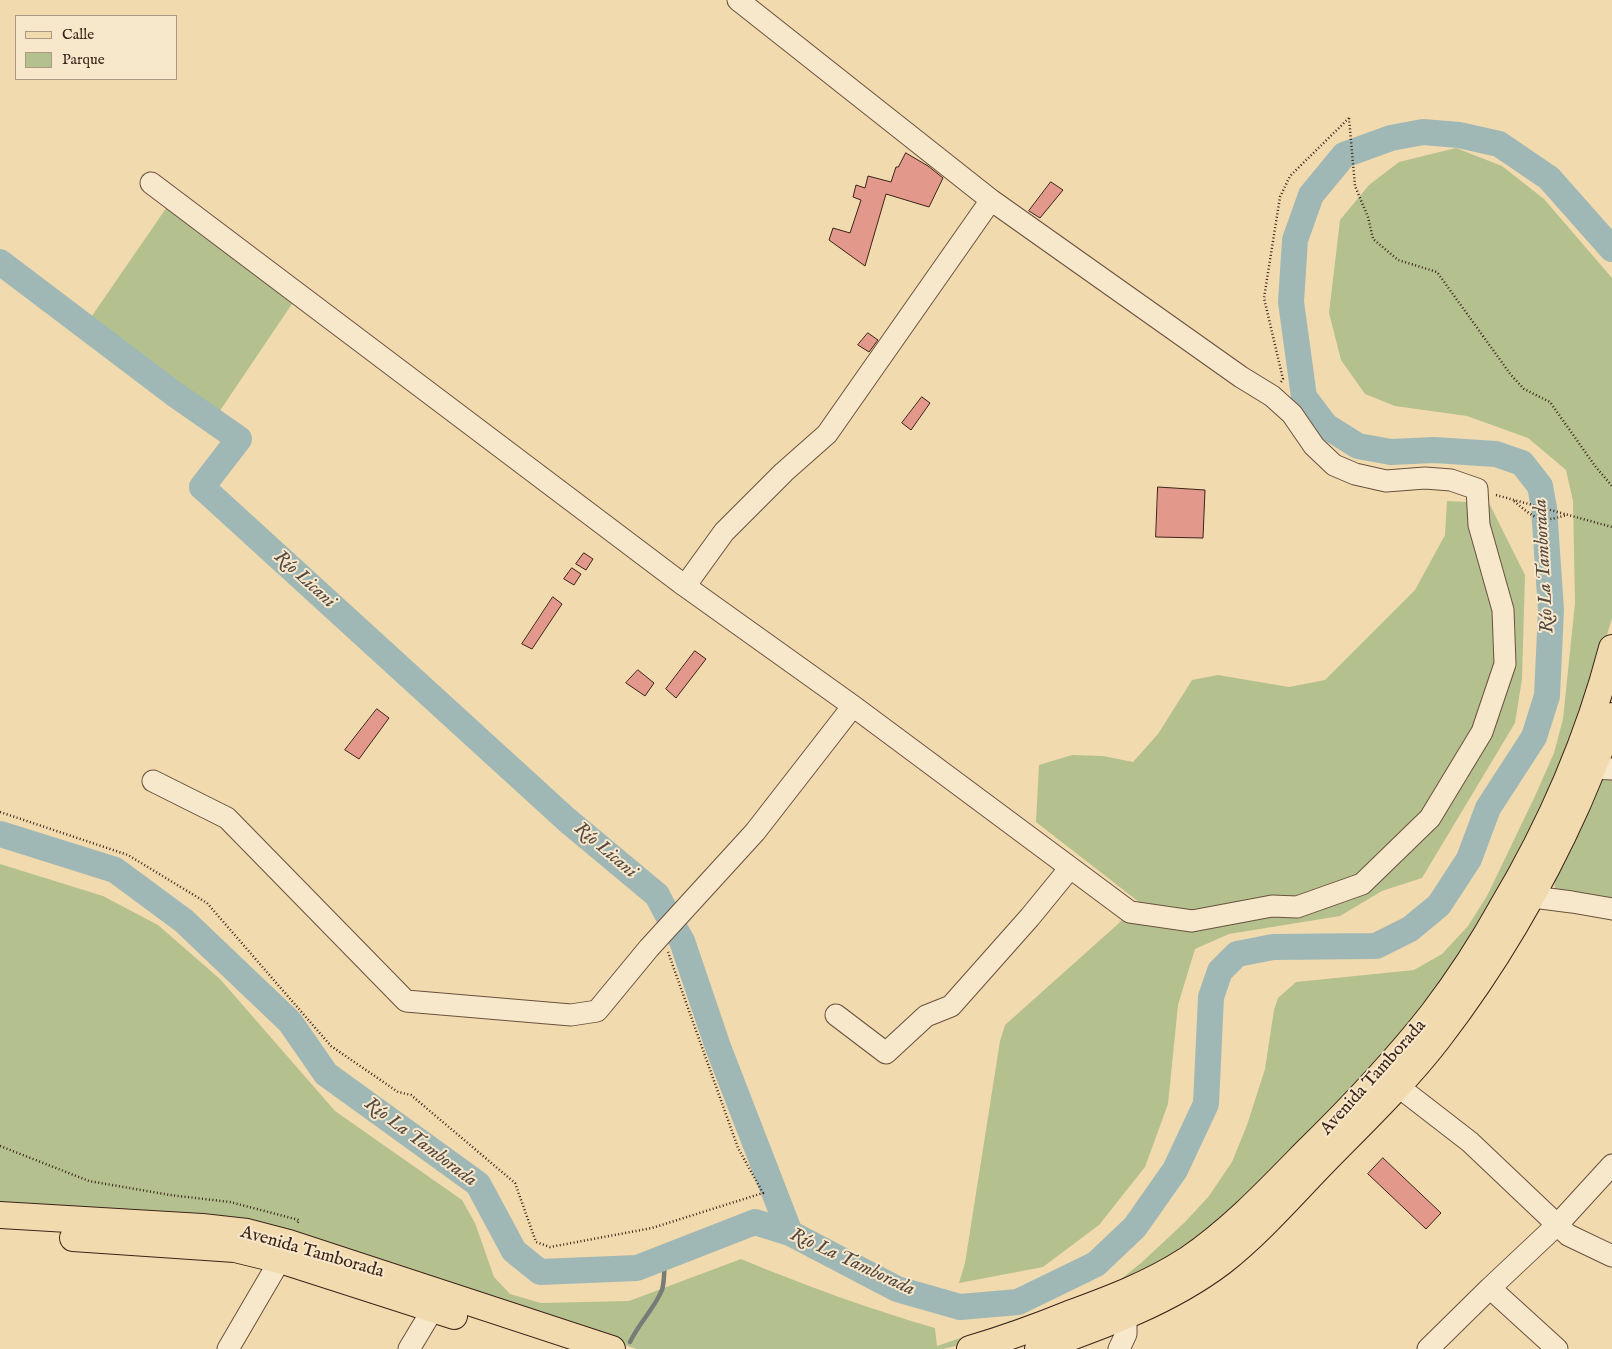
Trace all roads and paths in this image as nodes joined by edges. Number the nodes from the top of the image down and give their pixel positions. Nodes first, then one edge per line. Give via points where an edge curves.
1 (738, 0) edge
2 (151, 183) dead end
3 (991, 200) junction
4 (1272, 396) junction
5 (1612, 486) edge
6 (1477, 489) junction
7 (1513, 500) junction
8 (1568, 515) junction
9 (1612, 527) edge
10 (685, 586) junction
11 (1612, 648) edge
12 (852, 706) junction
13 (1612, 716) edge
14 (1602, 769) edge
15 (153, 781) dead end
16 (0, 812) edge
17 (1070, 868) junction
18 (1532, 897) junction
19 (1612, 910) edge
20 (662, 934) junction
21 (836, 1015) dead end
22 (1390, 1080) junction
23 (0, 1146) edge
24 (1612, 1165) edge
25 (0, 1215) edge
26 (1558, 1224) junction
27 (0, 1233) edge
28 (284, 1251) junction
29 (1612, 1256) edge
30 (1490, 1288) junction
31 (433, 1309) junction
32 (1126, 1316) junction
33 (228, 1349) edge
34 (409, 1349) edge
35 (554, 1349) edge
36 (612, 1349) edge
37 (970, 1349) edge
38 (1038, 1349) edge
39 (1119, 1349) edge
40 (1428, 1349) edge
41 (1557, 1349) edge

1 - 3 street
2 - 10 street
3 - 4 street
3 - 10 street via 827,434 724,532
4 - 5 path via 1283,379 1264,298 1280,197 1290,176 1350,118 1354,186 1368,217 1373,240 1398,260 1437,272 1511,375 1524,388 1550,402
4 - 6 street via 1292,414 1314,446 1334,465 1386,481 1451,480
6 - 7 path
6 - 17 street via 1479,525 1503,610 1505,664 1482,732 1430,818 1362,884 1296,907 1272,906 1192,921 1130,912
7 - 8 path
7 - 8 path via 1532,516 1551,521
8 - 9 path
10 - 12 street
11 - 22 main road, Avenida Tamborada via 1574,766 1519,879 1460,976
12 - 17 street
12 - 20 street via 754,832
13 - 14 main road, Avenida Tamborada
14 - 18 main road, Avenida Tamborada
15 - 20 street via 227,818 406,1002 571,1015 597,1011
16 - 20 path via 128,856 207,903 331,1046 398,1092 411,1095 515,1183 536,1242 550,1247 652,1228 763,1193 738,1148
17 - 21 street via 951,1006 926,1016 886,1053
18 - 19 street
18 - 22 main road, Avenida Tamborada via 1466,1002 1437,1041
22 - 26 street via 1470,1142
22 - 32 main road, Avenida Tamborada via 1250,1238 1184,1287
22 - 37 main road, Avenida Tamborada via 1218,1237 1186,1260 1112,1298
23 - 28 path via 89,1181 230,1202 299,1220
24 - 26 street
25 - 28 main road, Avenida Tamborada via 247,1232
26 - 29 street via 1568,1234
26 - 30 street
27 - 28 main road, Avenida Tamborada
28 - 31 main road, Avenida Tamborada
28 - 33 street
28 - 36 main road, Avenida Tamborada
30 - 40 street
30 - 41 street
31 - 34 street
31 - 35 main road, Avenida Tamborada
32 - 38 main road, Avenida Tamborada
32 - 39 street via 1126,1334

